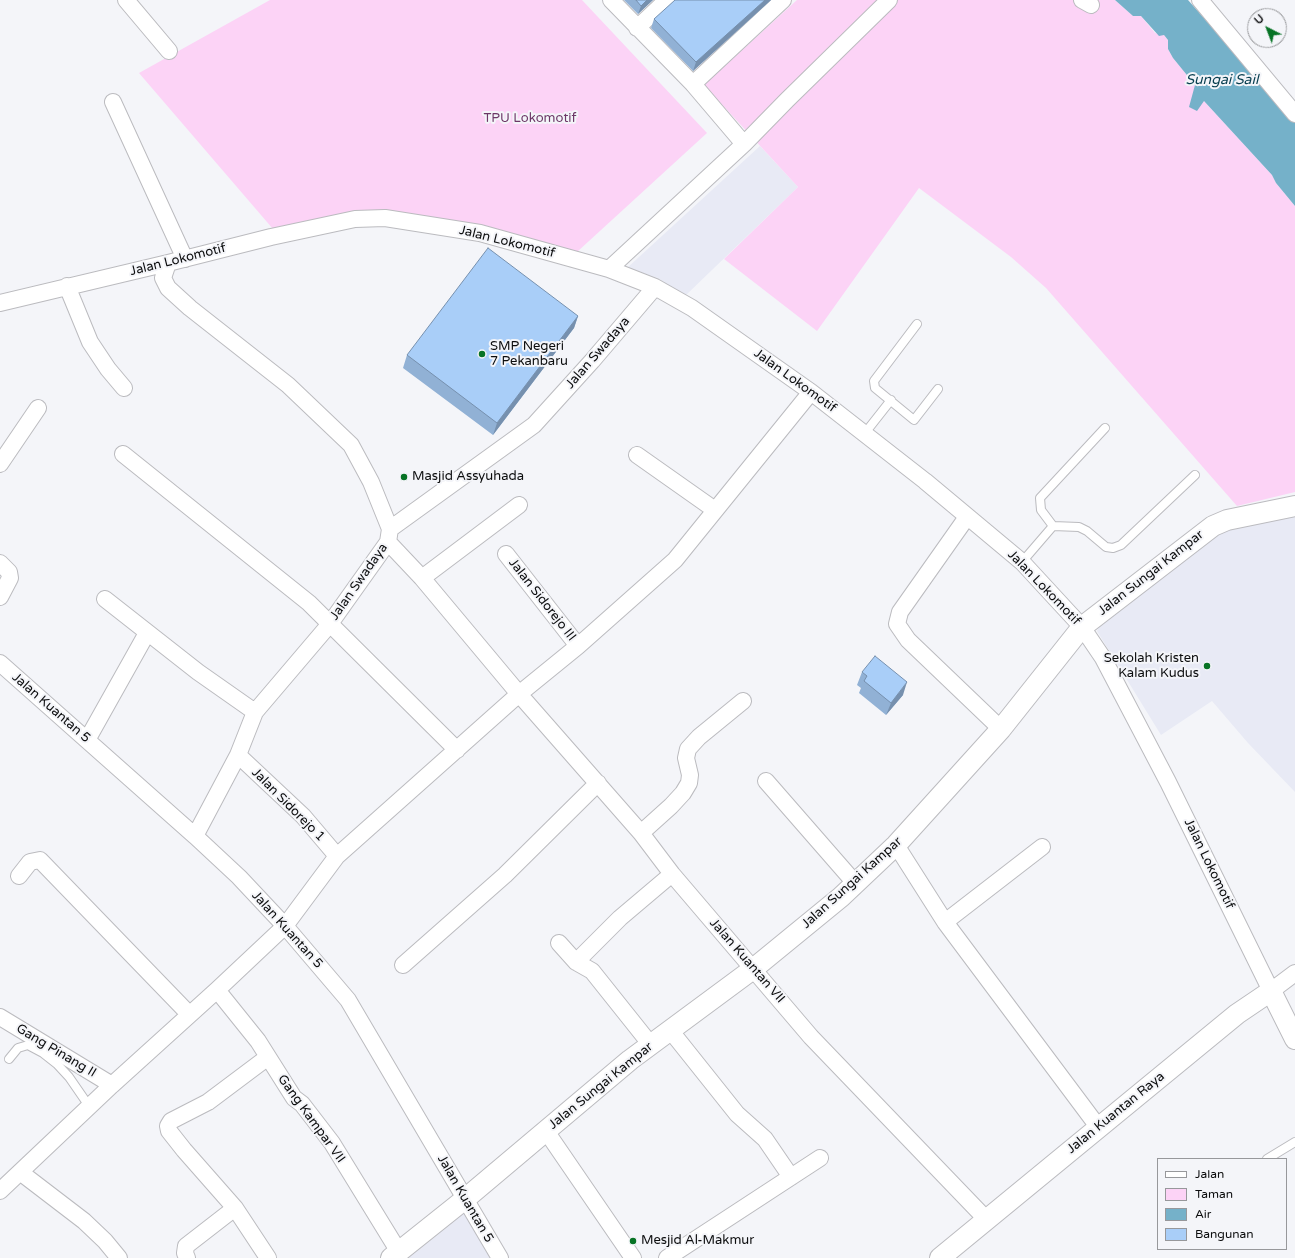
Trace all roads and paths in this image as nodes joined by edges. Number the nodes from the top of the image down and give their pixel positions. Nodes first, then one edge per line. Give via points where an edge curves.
1 (126, 0) edge
2 (611, 0) edge
3 (667, 0) edge
4 (783, 0) edge
5 (889, 0) edge
6 (1200, 0) edge
7 (637, 28) junction
8 (169, 51) dead end
9 (693, 84) junction
10 (113, 102) dead end
11 (1293, 110) edge
12 (744, 144) junction
13 (185, 259) junction
14 (168, 263) junction
15 (609, 269) junction
16 (67, 286) junction
17 (655, 286) junction
18 (0, 303) edge
19 (917, 324) dead end
20 (124, 388) dead end
21 (938, 389) dead end
22 (811, 392) junction
23 (891, 400) junction
24 (38, 408) dead end
25 (1105, 428) dead end
26 (865, 434) junction
27 (123, 454) dead end
28 (637, 455) dead end
29 (0, 464) edge
30 (1195, 475) dead end
31 (519, 505) dead end
32 (1295, 506) edge
33 (715, 510) junction
34 (967, 517) junction
35 (1053, 526) junction
36 (389, 536) junction
37 (506, 554) dead end
38 (1022, 562) junction
39 (0, 563) edge
40 (422, 578) junction
41 (0, 597) edge
42 (105, 599) dead end
43 (329, 625) junction
44 (1082, 626) junction
45 (147, 633) junction
46 (578, 646) junction
47 (0, 663) edge
48 (519, 694) junction
49 (743, 700) dead end
50 (255, 712) junction
51 (1001, 729) junction
52 (87, 740) junction
53 (456, 750) junction
54 (238, 755) junction
55 (766, 781) dead end
56 (598, 784) junction
57 (641, 833) junction
58 (195, 836) junction
59 (896, 845) junction
60 (1042, 847) dead end
61 (338, 856) junction
62 (672, 874) junction
63 (19, 876) dead end
64 (856, 883) junction
65 (945, 922) junction
66 (285, 926) junction
67 (559, 943) dead end
68 (576, 962) junction
69 (403, 965) dead end
70 (753, 969) junction
71 (1295, 973) edge
72 (217, 990) junction
73 (1271, 990) junction
74 (189, 1014) junction
75 (0, 1017) edge
76 (670, 1030) junction
77 (1295, 1039) edge
78 (651, 1045) junction
79 (268, 1057) junction
80 (8, 1059) dead end
81 (112, 1085) junction
82 (90, 1106) junction
83 (1099, 1128) junction
84 (546, 1131) junction
85 (1295, 1142) edge
86 (820, 1158) dead end
87 (1268, 1158) edge
88 (20, 1172) junction
89 (791, 1177) junction
90 (0, 1191) edge
91 (465, 1199) junction
92 (235, 1208) junction
93 (986, 1219) junction
94 (395, 1255) edge
95 (119, 1258) edge
96 (187, 1258) edge
97 (268, 1258) edge
98 (500, 1258) edge
99 (633, 1258) edge
100 (667, 1258) edge
101 (940, 1258) edge

1 - 8 street
2 - 7 street
3 - 7 street
4 - 9 street
5 - 12 street
6 - 11 street
7 - 9 street
9 - 12 street
10 - 13 street
12 - 15 street
13 - 14 street, Jalan Lokomotif
13 - 15 street, Jalan Lokomotif via 271,236 355,220 385,218 480,233
14 - 16 street, Jalan Lokomotif
14 - 36 street via 163,278 168,288 288,385 351,445 371,482
15 - 17 street, Jalan Lokomotif
16 - 18 street, Jalan Lokomotif
16 - 20 street via 90,342
17 - 22 street, Jalan Lokomotif via 692,308
17 - 36 street, Jalan Swadaya via 534,425
19 - 23 lane via 874,380 875,388
21 - 23 lane via 914,420
22 - 26 street, Jalan Lokomotif
22 - 33 street
23 - 26 lane
24 - 29 street
25 - 35 lane via 1040,498 1040,510
26 - 34 street, Jalan Lokomotif
27 - 43 street via 309,603
28 - 33 street
30 - 35 lane via 1121,545 1113,548 1079,527
31 - 40 street
32 - 44 street, Jalan Sungai Kampar via 1227,520 1213,526
33 - 46 street via 675,560
34 - 38 street, Jalan Lokomotif
34 - 51 street via 900,612 897,624 908,640
35 - 38 lane
36 - 40 street, Jalan Kuantan VII
36 - 43 street, Jalan Swadaya
37 - 46 street, Jalan Sidorejo III
38 - 44 street, Jalan Lokomotif
39 - 41 street via 9,572 10,578
40 - 48 street, Jalan Kuantan VII
42 - 45 street
43 - 50 street, Jalan Swadaya
43 - 53 street
44 - 51 street, Jalan Sungai Kampar
44 - 73 street, Jalan Lokomotif via 1103,658 1157,761
45 - 50 street
45 - 52 street
46 - 48 street
47 - 52 street, Jalan Kuantan 5
48 - 53 street
48 - 56 street, Jalan Kuantan VII
49 - 57 street via 688,749 686,758 689,783 671,806
50 - 54 street, Jalan Swadaya
51 - 59 street, Jalan Sungai Kampar
52 - 58 street, Jalan Kuantan 5
53 - 61 street
54 - 58 street, Jalan Swadaya
54 - 61 street, Jalan Sidorejo 1 via 303,816
55 - 64 street
56 - 57 street, Jalan Kuantan VII
56 - 69 street via 505,875
57 - 62 street, Jalan Kuantan VII
58 - 66 street, Jalan Kuantan 5
59 - 64 street, Jalan Sungai Kampar
59 - 65 street
60 - 65 street
61 - 66 street
62 - 68 street via 620,918
62 - 70 street, Jalan Kuantan VII
63 - 74 street via 30,862 40,860
64 - 70 street, Jalan Sungai Kampar
65 - 83 street
66 - 72 street
66 - 91 street, Jalan Kuantan 5 via 352,1005
67 - 68 street
68 - 78 street via 592,971
70 - 76 street, Jalan Sungai Kampar
70 - 93 street, Jalan Kuantan VII via 811,1037
71 - 73 street, Jalan Kuantan Raya
72 - 74 street
72 - 79 street, Gang Kampar VII
73 - 77 street, Jalan Lokomotif
73 - 83 street, Jalan Kuantan Raya via 1237,1014
74 - 81 street
75 - 81 street, Gang Pinang II
76 - 78 street, Jalan Sungai Kampar
76 - 89 street via 737,1114 765,1139
78 - 84 street, Jalan Sungai Kampar
79 - 92 street via 208,1102 171,1121 168,1126 184,1150
79 - 94 street, Gang Kampar VII via 294,1098 302,1104 332,1143
80 - 82 lane via 18,1048 28,1045 43,1053 65,1073
81 - 82 street
82 - 88 street
83 - 93 street, Jalan Kuantan Raya
84 - 91 street, Jalan Sungai Kampar
84 - 99 street
85 - 87 lane
86 - 89 street
88 - 90 street
88 - 95 street via 84,1221
89 - 100 street
91 - 94 street, Jalan Sungai Kampar
91 - 98 street, Jalan Kuantan 5
92 - 96 street via 186,1246
92 - 97 street
93 - 101 street, Jalan Kuantan Raya

